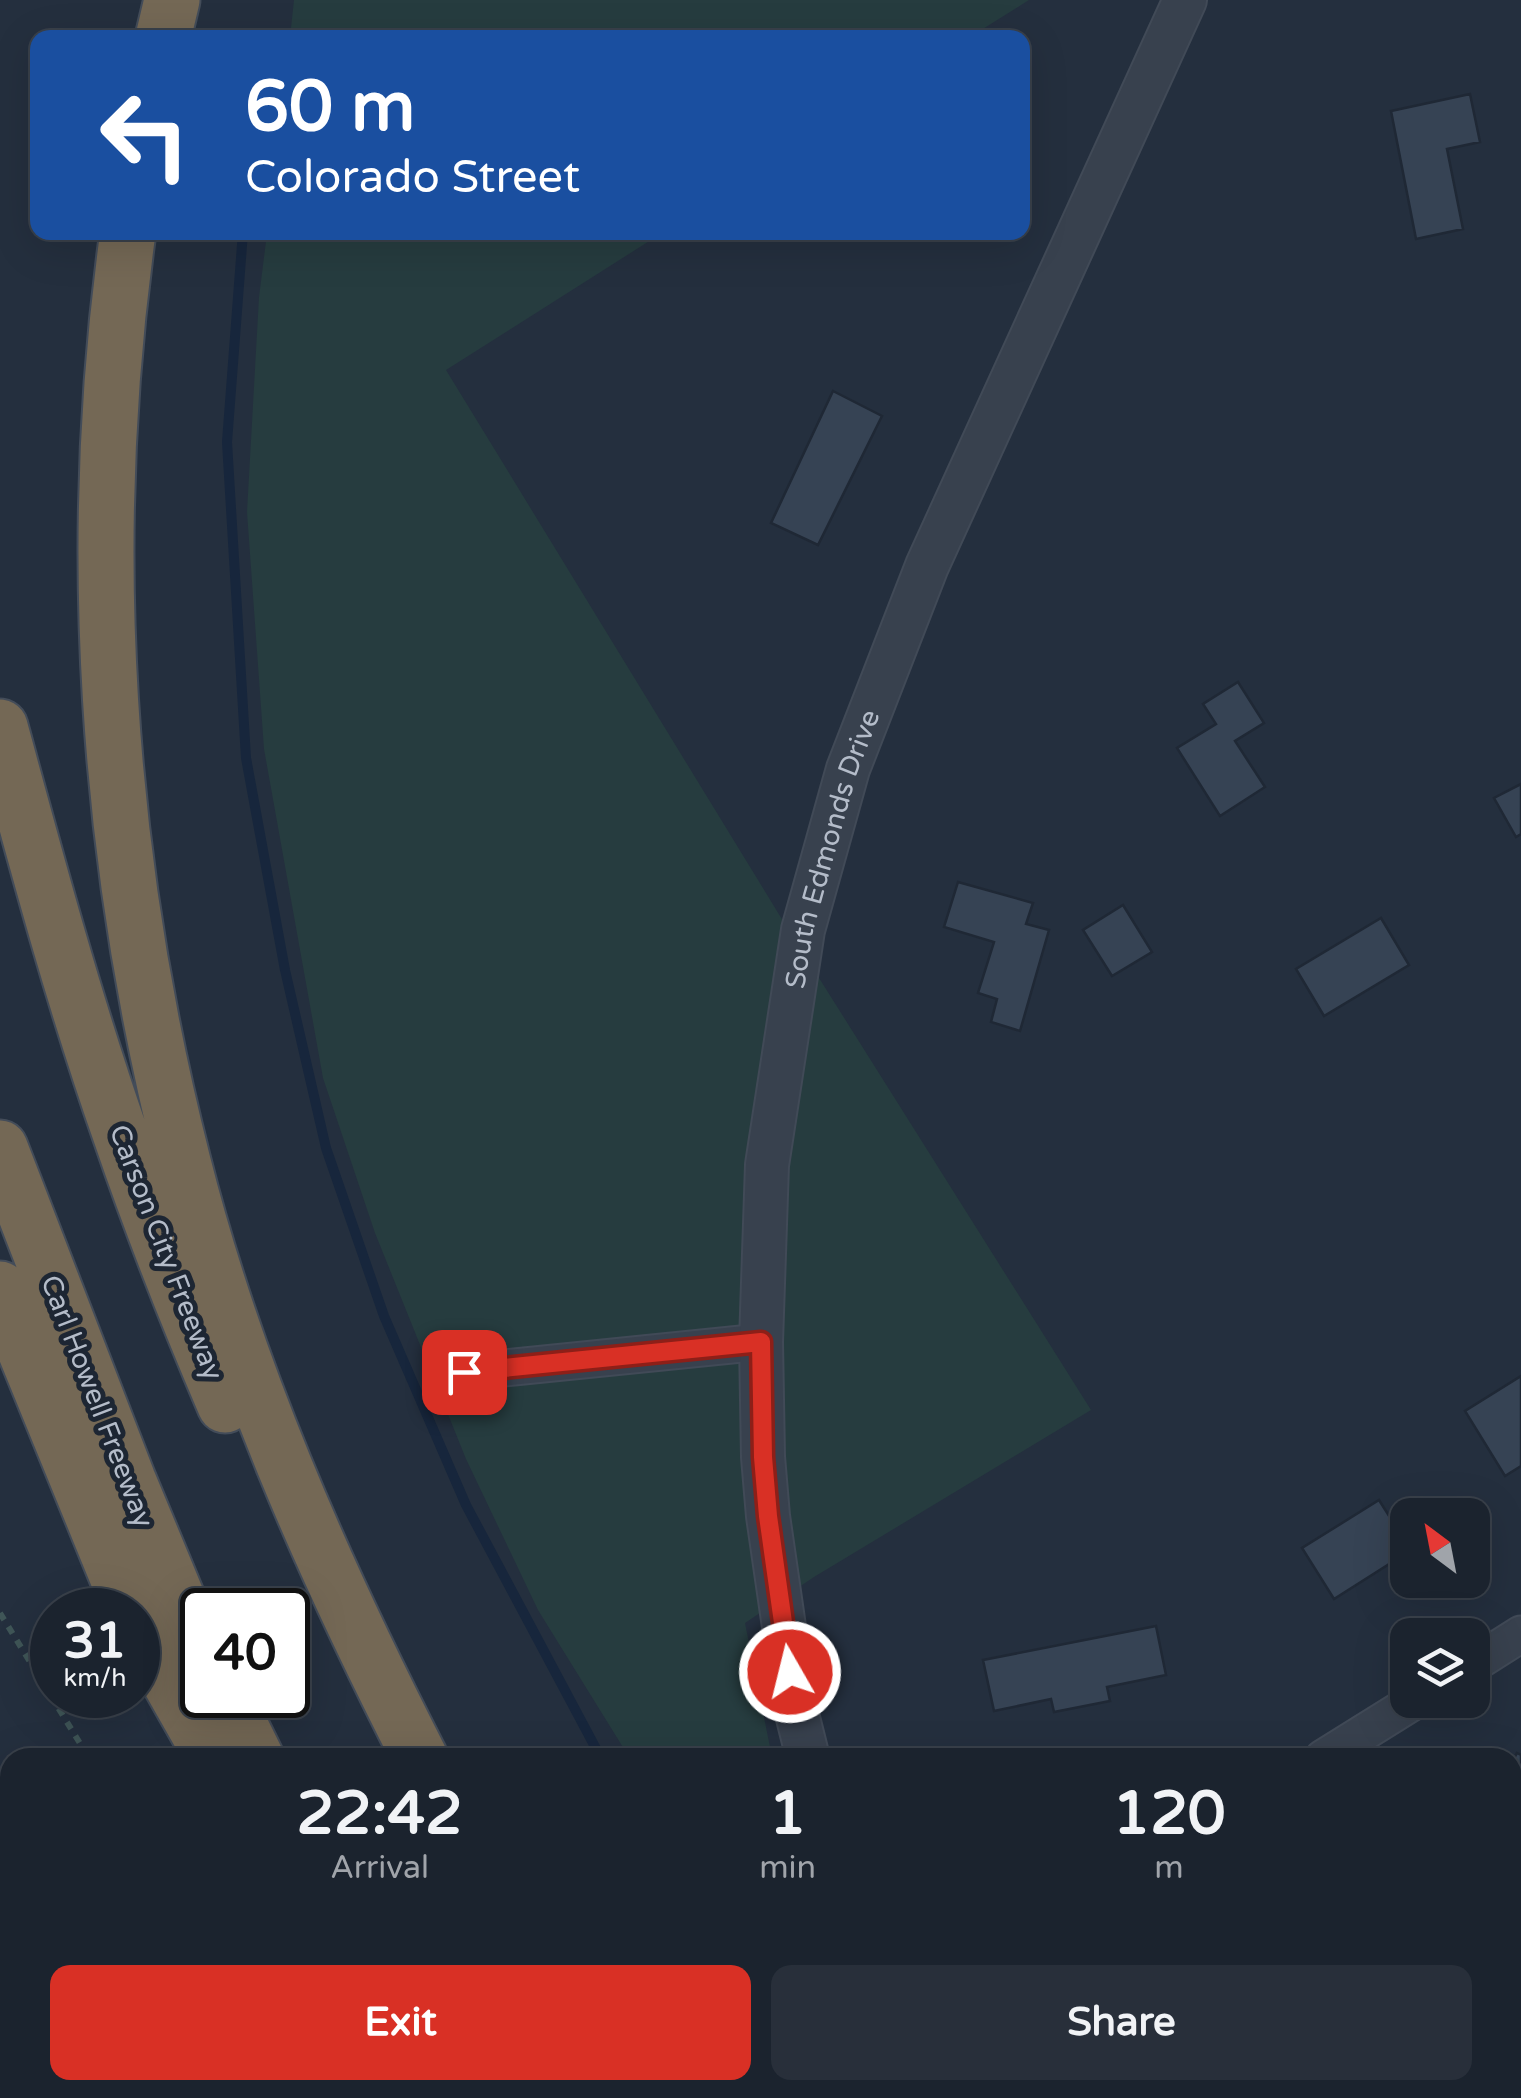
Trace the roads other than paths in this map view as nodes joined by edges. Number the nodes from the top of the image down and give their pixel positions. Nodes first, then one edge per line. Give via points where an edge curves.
1 (172, 0) edge
2 (1186, 0) edge
3 (165, 30) edge
4 (127, 240) edge
5 (0, 727) edge
6 (0, 1148) edge
7 (0, 1289) edge
8 (761, 1342) junction
9 (464, 1372) dead end
10 (122, 1588) edge
11 (180, 1606) edge
12 (1521, 1634) edge
13 (1490, 1653) edge
14 (160, 1665) edge
15 (1390, 1716) edge
16 (236, 1718) edge
17 (207, 1748) edge
18 (251, 1748) edge
19 (382, 1748) edge
20 (415, 1748) edge
21 (806, 1748) edge
22 (1339, 1748) edge

1 - 3 highway
2 - 8 street, South Edmonds Drive via 927,566 848,768 803,930 791,1008 768,1164
4 - 20 highway via 110,422 106,582 115,755 146,992 183,1164 244,1360 338,1591
5 - 19 highway, Carson City Freeway via 120,1134 182,1301 306,1592
6 - 11 highway, Carl Howell Freeway
7 - 10 highway
8 - 9 street
8 - 21 street, South Edmonds Drive via 768,1516
12 - 13 street
14 - 17 highway
15 - 22 street
16 - 18 highway

